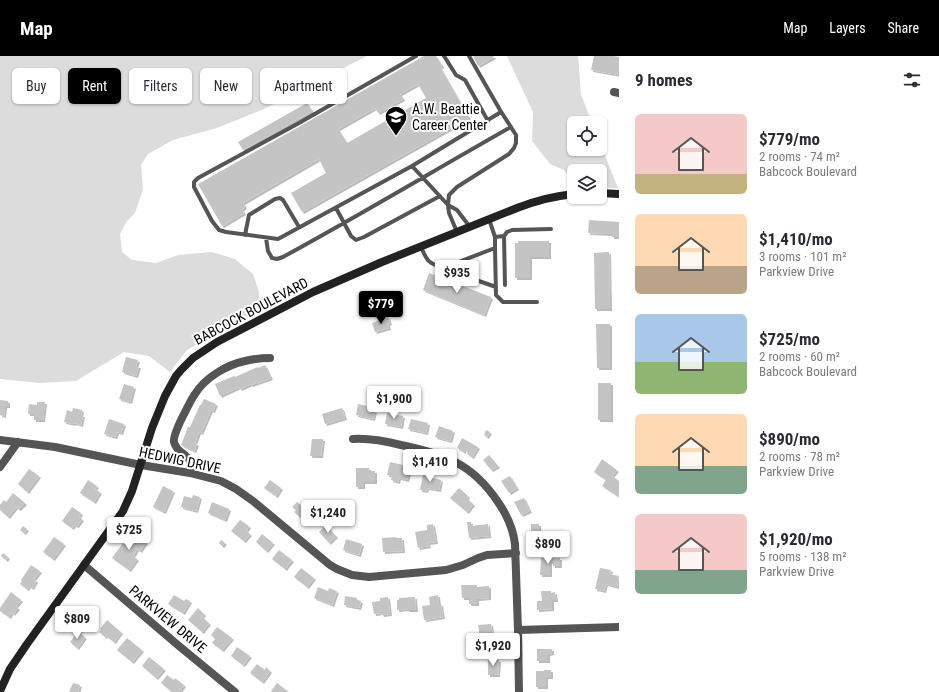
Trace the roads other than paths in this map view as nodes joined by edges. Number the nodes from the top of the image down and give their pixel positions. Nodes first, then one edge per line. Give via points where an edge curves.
1 (416, 56) edge
2 (444, 56) edge
3 (469, 56) edge
4 (501, 112) junction
5 (488, 121) junction
6 (511, 127) junction
7 (412, 166) junction
8 (422, 177) junction
9 (607, 193) edge
10 (619, 194) edge
11 (567, 195) edge
12 (440, 196) junction
13 (448, 205) junction
14 (336, 208) junction
15 (489, 219) junction
16 (344, 224) junction
17 (299, 227) junction
18 (470, 227) junction
19 (551, 229) dead end
20 (457, 232) junction
21 (245, 235) junction
22 (495, 236) junction
23 (504, 236) junction
24 (266, 238) junction
25 (421, 246) junction
26 (495, 248) junction
27 (443, 268) junction
28 (462, 275) dead end
29 (476, 280) dead end
30 (505, 285) dead end
31 (496, 286) junction
32 (537, 302) dead end
33 (270, 358) dead end
34 (353, 439) dead end
35 (0, 440) edge
36 (18, 442) junction
37 (141, 464) junction
38 (0, 468) edge
39 (190, 473) junction
40 (516, 553) junction
41 (84, 565) junction
42 (619, 627) edge
43 (518, 630) junction
44 (0, 691) edge
45 (235, 692) edge
46 (519, 692) edge

1 - 21 lane via 194,182 197,193 219,230
2 - 5 lane via 456,75 465,80
3 - 4 lane
4 - 5 lane
4 - 6 lane
5 - 7 lane
6 - 8 lane
6 - 13 lane via 516,135 514,148 509,154 457,187 449,195
7 - 8 lane
7 - 14 lane
8 - 12 lane
8 - 16 lane
9 - 10 main road
11 - 15 main road, BABCOCK BOULEVARD via 540,200
12 - 13 lane
12 - 16 lane via 356,240
13 - 18 lane via 457,210
13 - 20 lane
14 - 16 lane
14 - 17 lane
15 - 18 main road, BABCOCK BOULEVARD
15 - 22 lane
16 - 24 lane via 277,259 272,258 268,251
17 - 21 lane via 280,198 249,215
17 - 24 lane via 278,239
18 - 20 main road, BABCOCK BOULEVARD
19 - 23 lane via 512,230
20 - 25 main road, BABCOCK BOULEVARD
21 - 24 lane
22 - 23 lane
22 - 26 lane
23 - 30 lane
25 - 27 lane via 426,259 433,265
25 - 37 main road, BABCOCK BOULEVARD via 313,292 217,342 193,358 168,389
26 - 27 lane
26 - 31 lane
27 - 28 lane
29 - 31 lane
31 - 32 lane via 496,295 503,302
33 - 39 street via 244,361 230,366 210,377 195,394 174,438 174,444 192,466
34 - 40 street via 370,439 413,447 439,454 461,464 487,486 501,506 514,535
35 - 36 street, HEDWIG DRIVE
36 - 37 street, HEDWIG DRIVE
36 - 38 street
37 - 39 street, HEDWIG DRIVE
37 - 41 main road, BABCOCK BOULEVARD via 123,511
39 - 40 street, HEDWIG DRIVE via 222,481 236,489 330,565 352,575 446,570 487,555
40 - 43 street
41 - 44 main road, BABCOCK BOULEVARD via 10,669
41 - 45 street, PARKVIEW DRIVE
42 - 43 street
43 - 46 street

